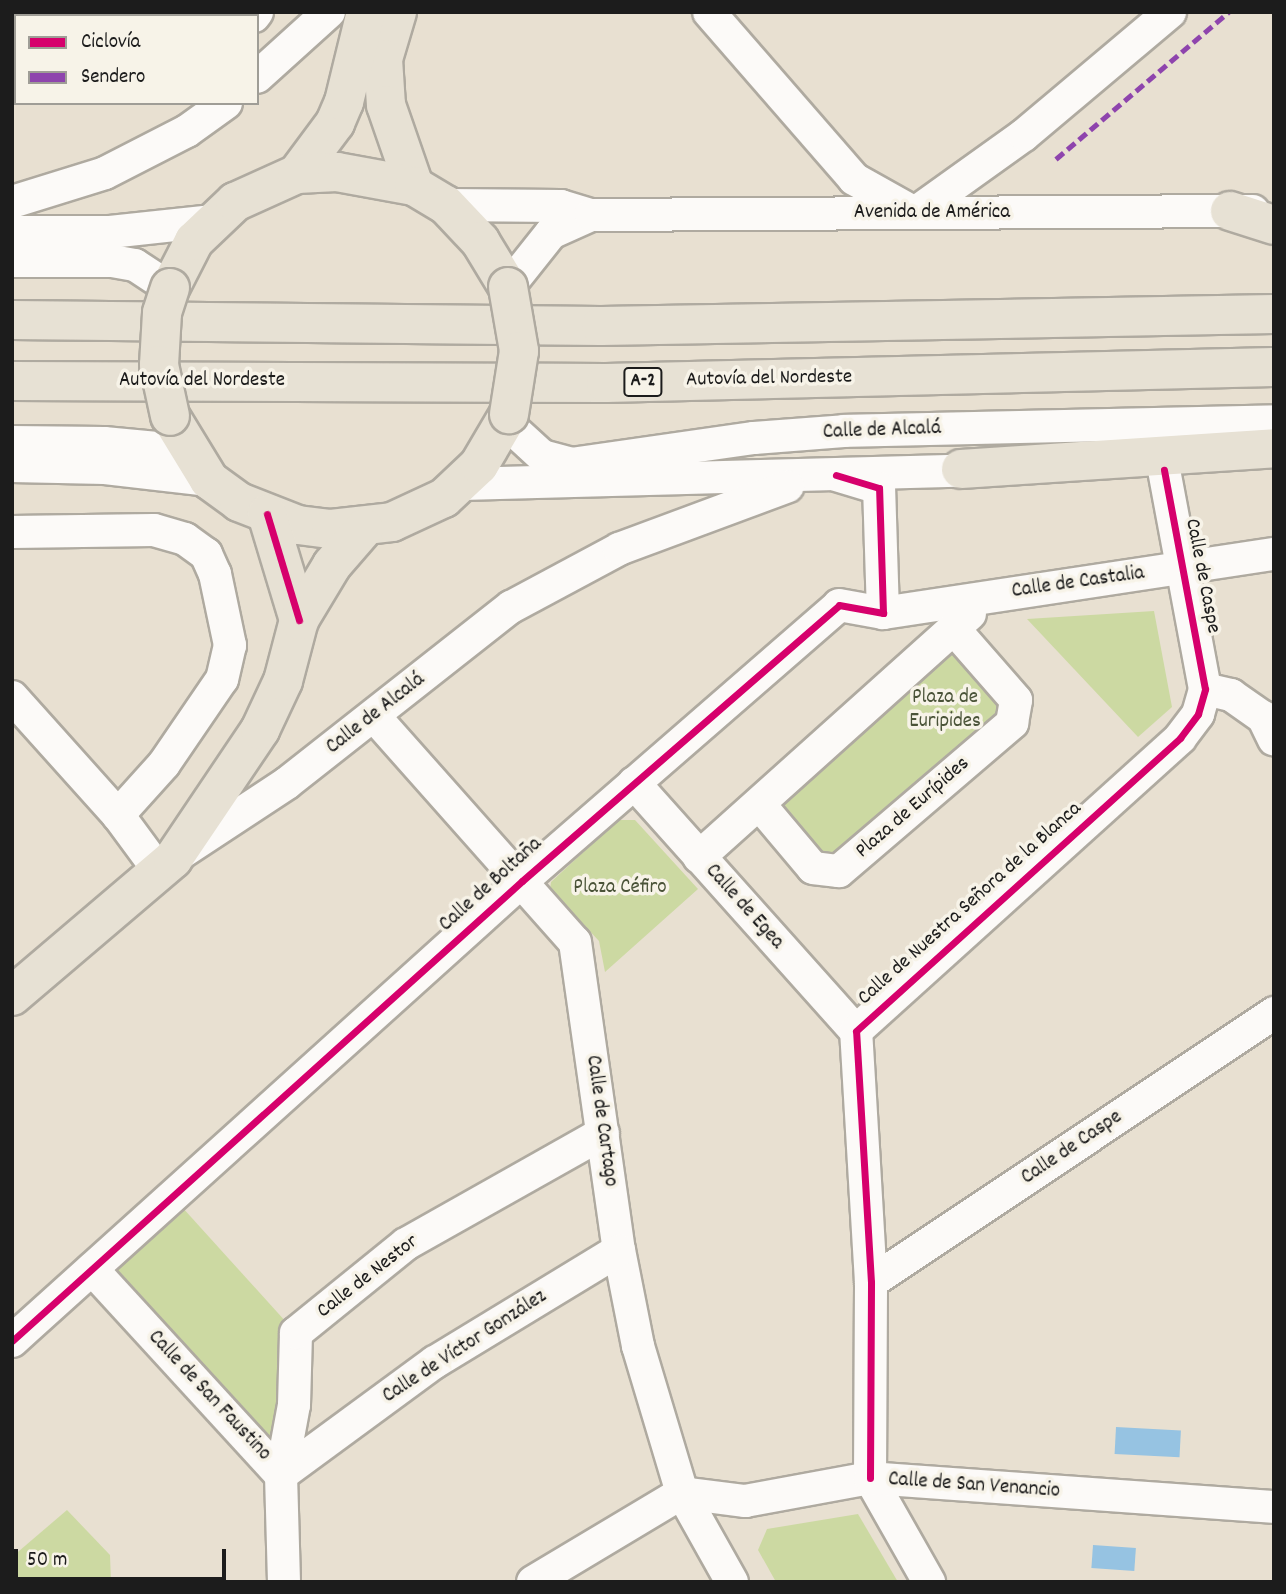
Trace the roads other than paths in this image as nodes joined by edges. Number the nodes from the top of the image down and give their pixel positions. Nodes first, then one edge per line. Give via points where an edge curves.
1 (329, 12) edge
2 (366, 12) edge
3 (397, 12) edge
4 (709, 12) edge
5 (1170, 12) edge
6 (259, 75) edge
7 (223, 105) edge
8 (297, 174) junction
9 (430, 196) junction
10 (12, 202) edge
11 (1230, 211) junction
12 (1274, 211) edge
13 (915, 213) junction
14 (590, 215) junction
15 (213, 221) junction
16 (1274, 225) edge
17 (12, 232) edge
18 (12, 261) edge
19 (170, 288) junction
20 (508, 288) junction
21 (1274, 314) edge
22 (12, 320) edge
23 (1274, 367) edge
24 (12, 381) edge
25 (508, 418) junction
26 (1274, 421) edge
27 (12, 442) edge
28 (1274, 448) edge
29 (199, 465) junction
30 (12, 466) edge
31 (1274, 466) edge
32 (961, 469) junction
33 (1164, 470) junction
34 (824, 476) junction
35 (462, 484) junction
36 (267, 514) junction
37 (364, 528) junction
38 (12, 532) edge
39 (1274, 554) edge
40 (1181, 568) junction
41 (989, 596) junction
42 (883, 613) junction
43 (299, 620) junction
44 (954, 629) junction
45 (1206, 690) junction
46 (12, 697) edge
47 (374, 716) junction
48 (1274, 740) edge
49 (634, 783) junction
50 (760, 805) junction
51 (118, 815) junction
52 (699, 857) junction
53 (167, 866) junction
54 (522, 881) junction
55 (13, 994) edge
56 (1274, 1013) edge
57 (856, 1031) junction
58 (603, 1133) junction
59 (619, 1250) junction
60 (92, 1269) junction
61 (871, 1282) junction
62 (12, 1340) edge
63 (281, 1475) junction
64 (870, 1478) junction
65 (682, 1493) junction
66 (1274, 1507) edge
67 (284, 1582) edge
68 (533, 1582) edge
69 (732, 1582) edge
70 (929, 1582) edge

1 - 6 street
2 - 8 main road via 344,102 335,123
3 - 9 main road via 383,59 386,105
4 - 13 street via 854,179
5 - 13 street via 1024,135
7 - 10 street via 187,131 105,173
8 - 9 main road via 376,175
8 - 15 main road via 265,185
9 - 14 street, Avenida de América via 561,206
9 - 20 main road via 480,241
11 - 12 street, Avenida de América
11 - 13 street, Avenida de América
11 - 16 main road
13 - 14 street, Avenida de América
14 - 20 street, Avenida de América via 551,233
15 - 17 street via 110,232
15 - 19 main road via 194,241
18 - 19 street via 135,265
19 - 29 main road, bridge via 162,313 159,365 170,415
20 - 25 main road, bridge via 519,351
21 - 22 main road via 601,326
23 - 24 main road, Autovía del Nordeste / A-2 via 606,383
25 - 26 street, Calle de Alcalá via 542,456 572,464 754,438 844,431
25 - 35 main road
27 - 29 street via 104,443
28 - 32 main road
29 - 30 street
29 - 36 main road via 239,502
31 - 33 street, Calle de Alcalá
32 - 33 street, Calle de Alcalá
32 - 34 street, Calle de Alcalá
33 - 40 street, Calle de Caspe
34 - 35 street, Calle de Alcalá
34 - 42 street via 879,488
34 - 47 street, Calle de Alcalá via 619,549 558,579 511,607
35 - 37 main road via 419,513
36 - 37 main road via 320,528
36 - 43 main road
37 - 43 main road, Calle de Alcalá via 332,565
38 - 51 street via 154,530 185,539 206,554 215,574 230,645 222,679 164,764
39 - 40 street, Calle de Castalia
40 - 41 street, Calle de Castalia
40 - 45 street, Calle de Caspe
41 - 42 street, Calle de Castalia
41 - 44 street
42 - 49 street, Calle de Boltaña via 839,605
43 - 53 main road, Calle de Alcalá via 283,681 260,730
44 - 50 street
44 - 50 street, Plaza de Eurípides via 1016,700 1012,723 839,871 814,868
45 - 48 street via 1231,695 1263,717
45 - 57 street, Calle de Nuestra Señora de la Blanca via 1198,714 1180,738
46 - 51 street
47 - 53 street, Calle de Alcalá
47 - 54 street, Calle de Cartago
49 - 52 street, Calle de Egea
49 - 54 street, Calle de Boltaña
50 - 52 street
51 - 53 street
52 - 57 street, Calle de Egea
53 - 55 main road, Calle de Alcalá
54 - 58 street, Calle de Cartago via 575,942
54 - 60 street, Calle de Boltaña
56 - 61 street, Calle de Caspe
57 - 61 street, Calle de Nuestra Señora de la Blanca
58 - 59 street, Calle de Cartago
58 - 63 street, Calle de Nestor via 406,1244 296,1333 294,1405
59 - 63 street, Calle de Víctor González via 435,1362
59 - 65 street, Calle de Cartago via 638,1346
60 - 62 street, Calle de Boltaña
60 - 63 street, Calle de San Faustino
61 - 64 street, Calle de Nuestra Señora de la Blanca
63 - 67 street, Calle de San Faustino
64 - 65 street, Calle de San Venancio via 745,1501
64 - 66 street, Calle de San Venancio
64 - 70 street
65 - 68 street
65 - 69 street, Calle de Cartago

